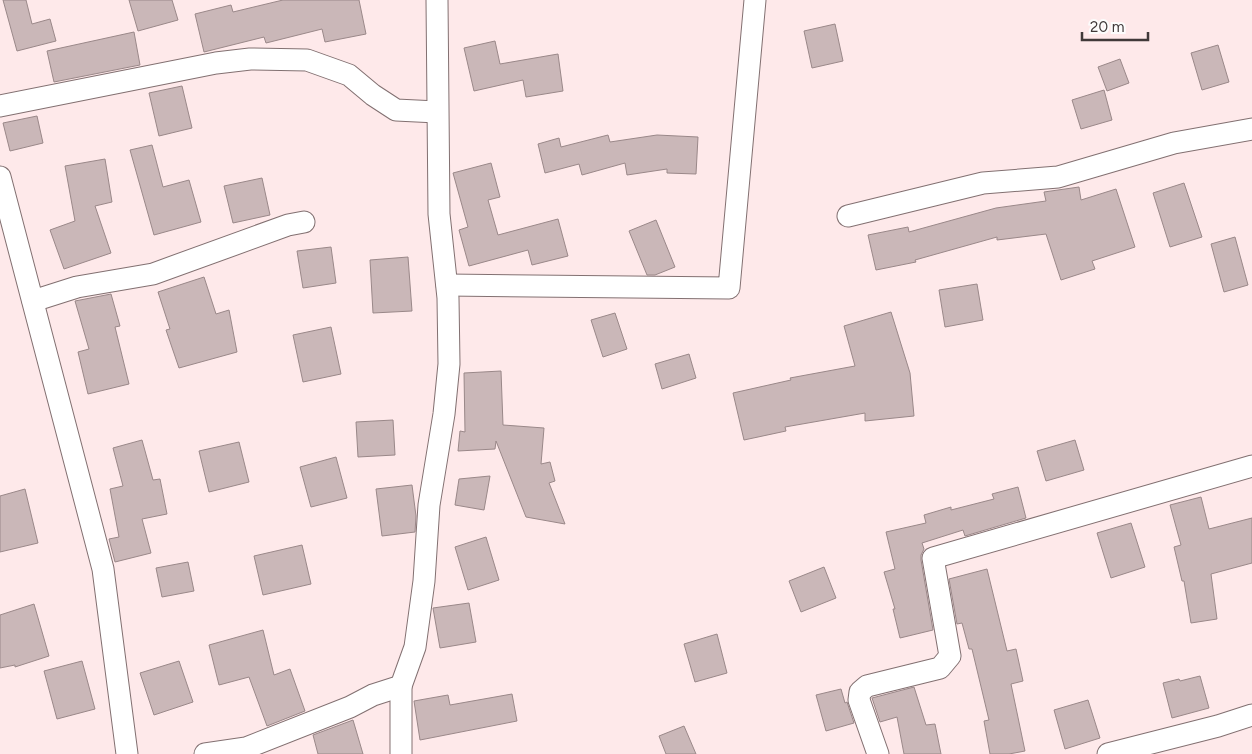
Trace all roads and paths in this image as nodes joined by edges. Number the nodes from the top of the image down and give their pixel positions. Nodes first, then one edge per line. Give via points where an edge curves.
1 (437, 0) edge
2 (755, 0) edge
3 (0, 106) edge
4 (437, 112) junction
5 (1252, 128) edge
6 (0, 178) edge
7 (848, 216) dead end
8 (304, 222) dead end
9 (446, 285) junction
10 (33, 301) junction
11 (1252, 466) edge
12 (402, 686) junction
13 (1252, 715) edge
14 (127, 754) edge
15 (205, 754) edge
16 (401, 754) edge
17 (878, 754) edge
18 (1108, 754) edge

1 - 4 street
2 - 9 street via 729,288
3 - 4 street via 250,59 307,60 350,75 396,110
4 - 9 street via 439,214
5 - 7 street via 1174,143 1058,177 983,183
6 - 10 street
8 - 10 street via 153,274 77,287
9 - 12 street via 449,364 444,414 429,505 415,647
10 - 14 street via 103,569
11 - 17 street via 933,558 950,656 940,668 867,686 860,692 859,700
12 - 15 street via 246,748
12 - 16 street
13 - 18 street

